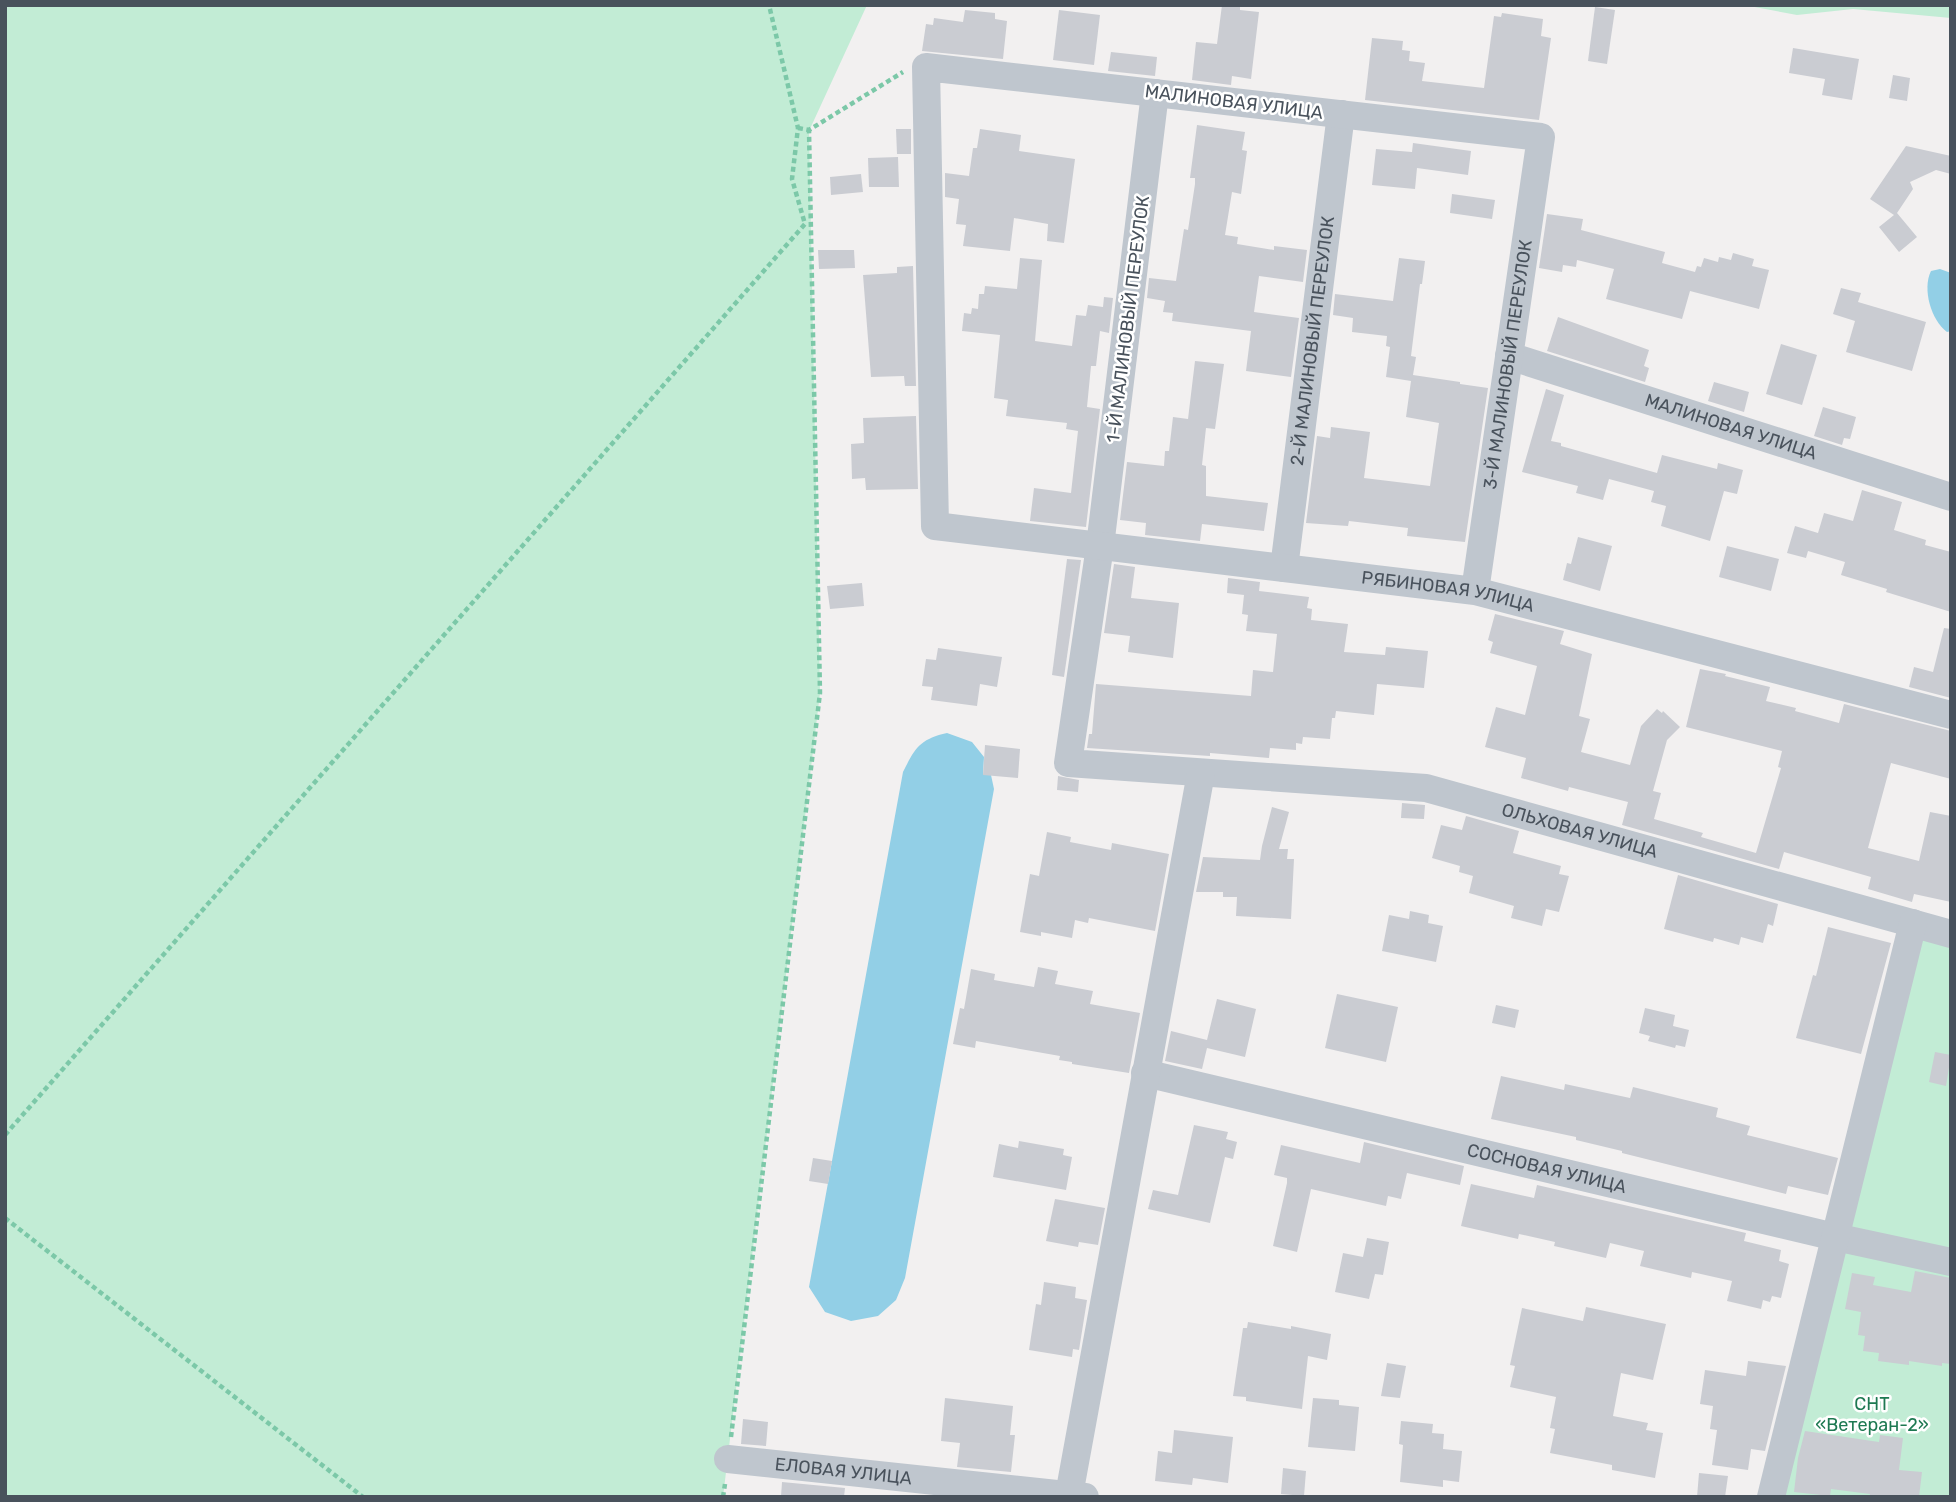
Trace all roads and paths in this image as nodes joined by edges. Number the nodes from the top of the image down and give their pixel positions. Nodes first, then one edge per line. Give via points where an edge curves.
1 (769, 5) edge
2 (920, 66) junction
3 (1155, 93) junction
4 (1341, 114) junction
5 (798, 128) junction
6 (809, 131) junction
7 (1542, 137) joint
8 (1509, 356) junction
9 (1951, 497) edge
10 (1100, 546) junction
11 (1284, 568) junction
12 (1475, 591) junction
13 (1951, 715) edge
14 (1200, 773) junction
15 (1913, 923) junction
16 (1951, 934) edge
17 (1144, 1073) junction
18 (5, 1135) edge
19 (5, 1218) edge
20 (1835, 1237) junction
21 (1951, 1262) edge
22 (728, 1459) junction
23 (1077, 1496) edge
24 (363, 1497) edge
25 (723, 1497) edge
26 (1771, 1497) edge

1 - 5 path
2 - 3 street, МАЛИНОВАЯ УЛИЦА
2 - 6 path
2 - 10 street, РЯБИНОВАЯ УЛИЦА via 935,526
3 - 4 street, МАЛИНОВАЯ УЛИЦА
3 - 10 street, 1-Й МАЛИНОВЫЙ ПЕРЕУЛОК
4 - 7 street, МАЛИНОВАЯ УЛИЦА
4 - 11 street, 2-Й МАЛИНОВЫЙ ПЕРЕУЛОК
5 - 6 path
5 - 18 path via 792,179 805,224
6 - 22 path via 820,694
7 - 8 street, 3-Й МАЛИНОВЫЙ ПЕРЕУЛОК
8 - 9 street, МАЛИНОВАЯ УЛИЦА
8 - 12 street, 3-Й МАЛИНОВЫЙ ПЕРЕУЛОК
10 - 11 street, РЯБИНОВАЯ УЛИЦА
10 - 14 street, 1-Й МАЛИНОВЫЙ ПЕРЕУЛОК via 1068,763
11 - 12 street, РЯБИНОВАЯ УЛИЦА
12 - 13 street, РЯБИНОВАЯ УЛИЦА
14 - 15 street, ОЛЬХОВАЯ УЛИЦА via 1426,788
14 - 17 street
15 - 16 street, ОЛЬХОВАЯ УЛИЦА
15 - 20 street
17 - 20 street, СОСНОВАЯ УЛИЦА
17 - 23 street
19 - 24 path
20 - 21 street, СОСНОВАЯ УЛИЦА
20 - 26 street
22 - 23 street, ЕЛОВАЯ УЛИЦА
22 - 25 path

